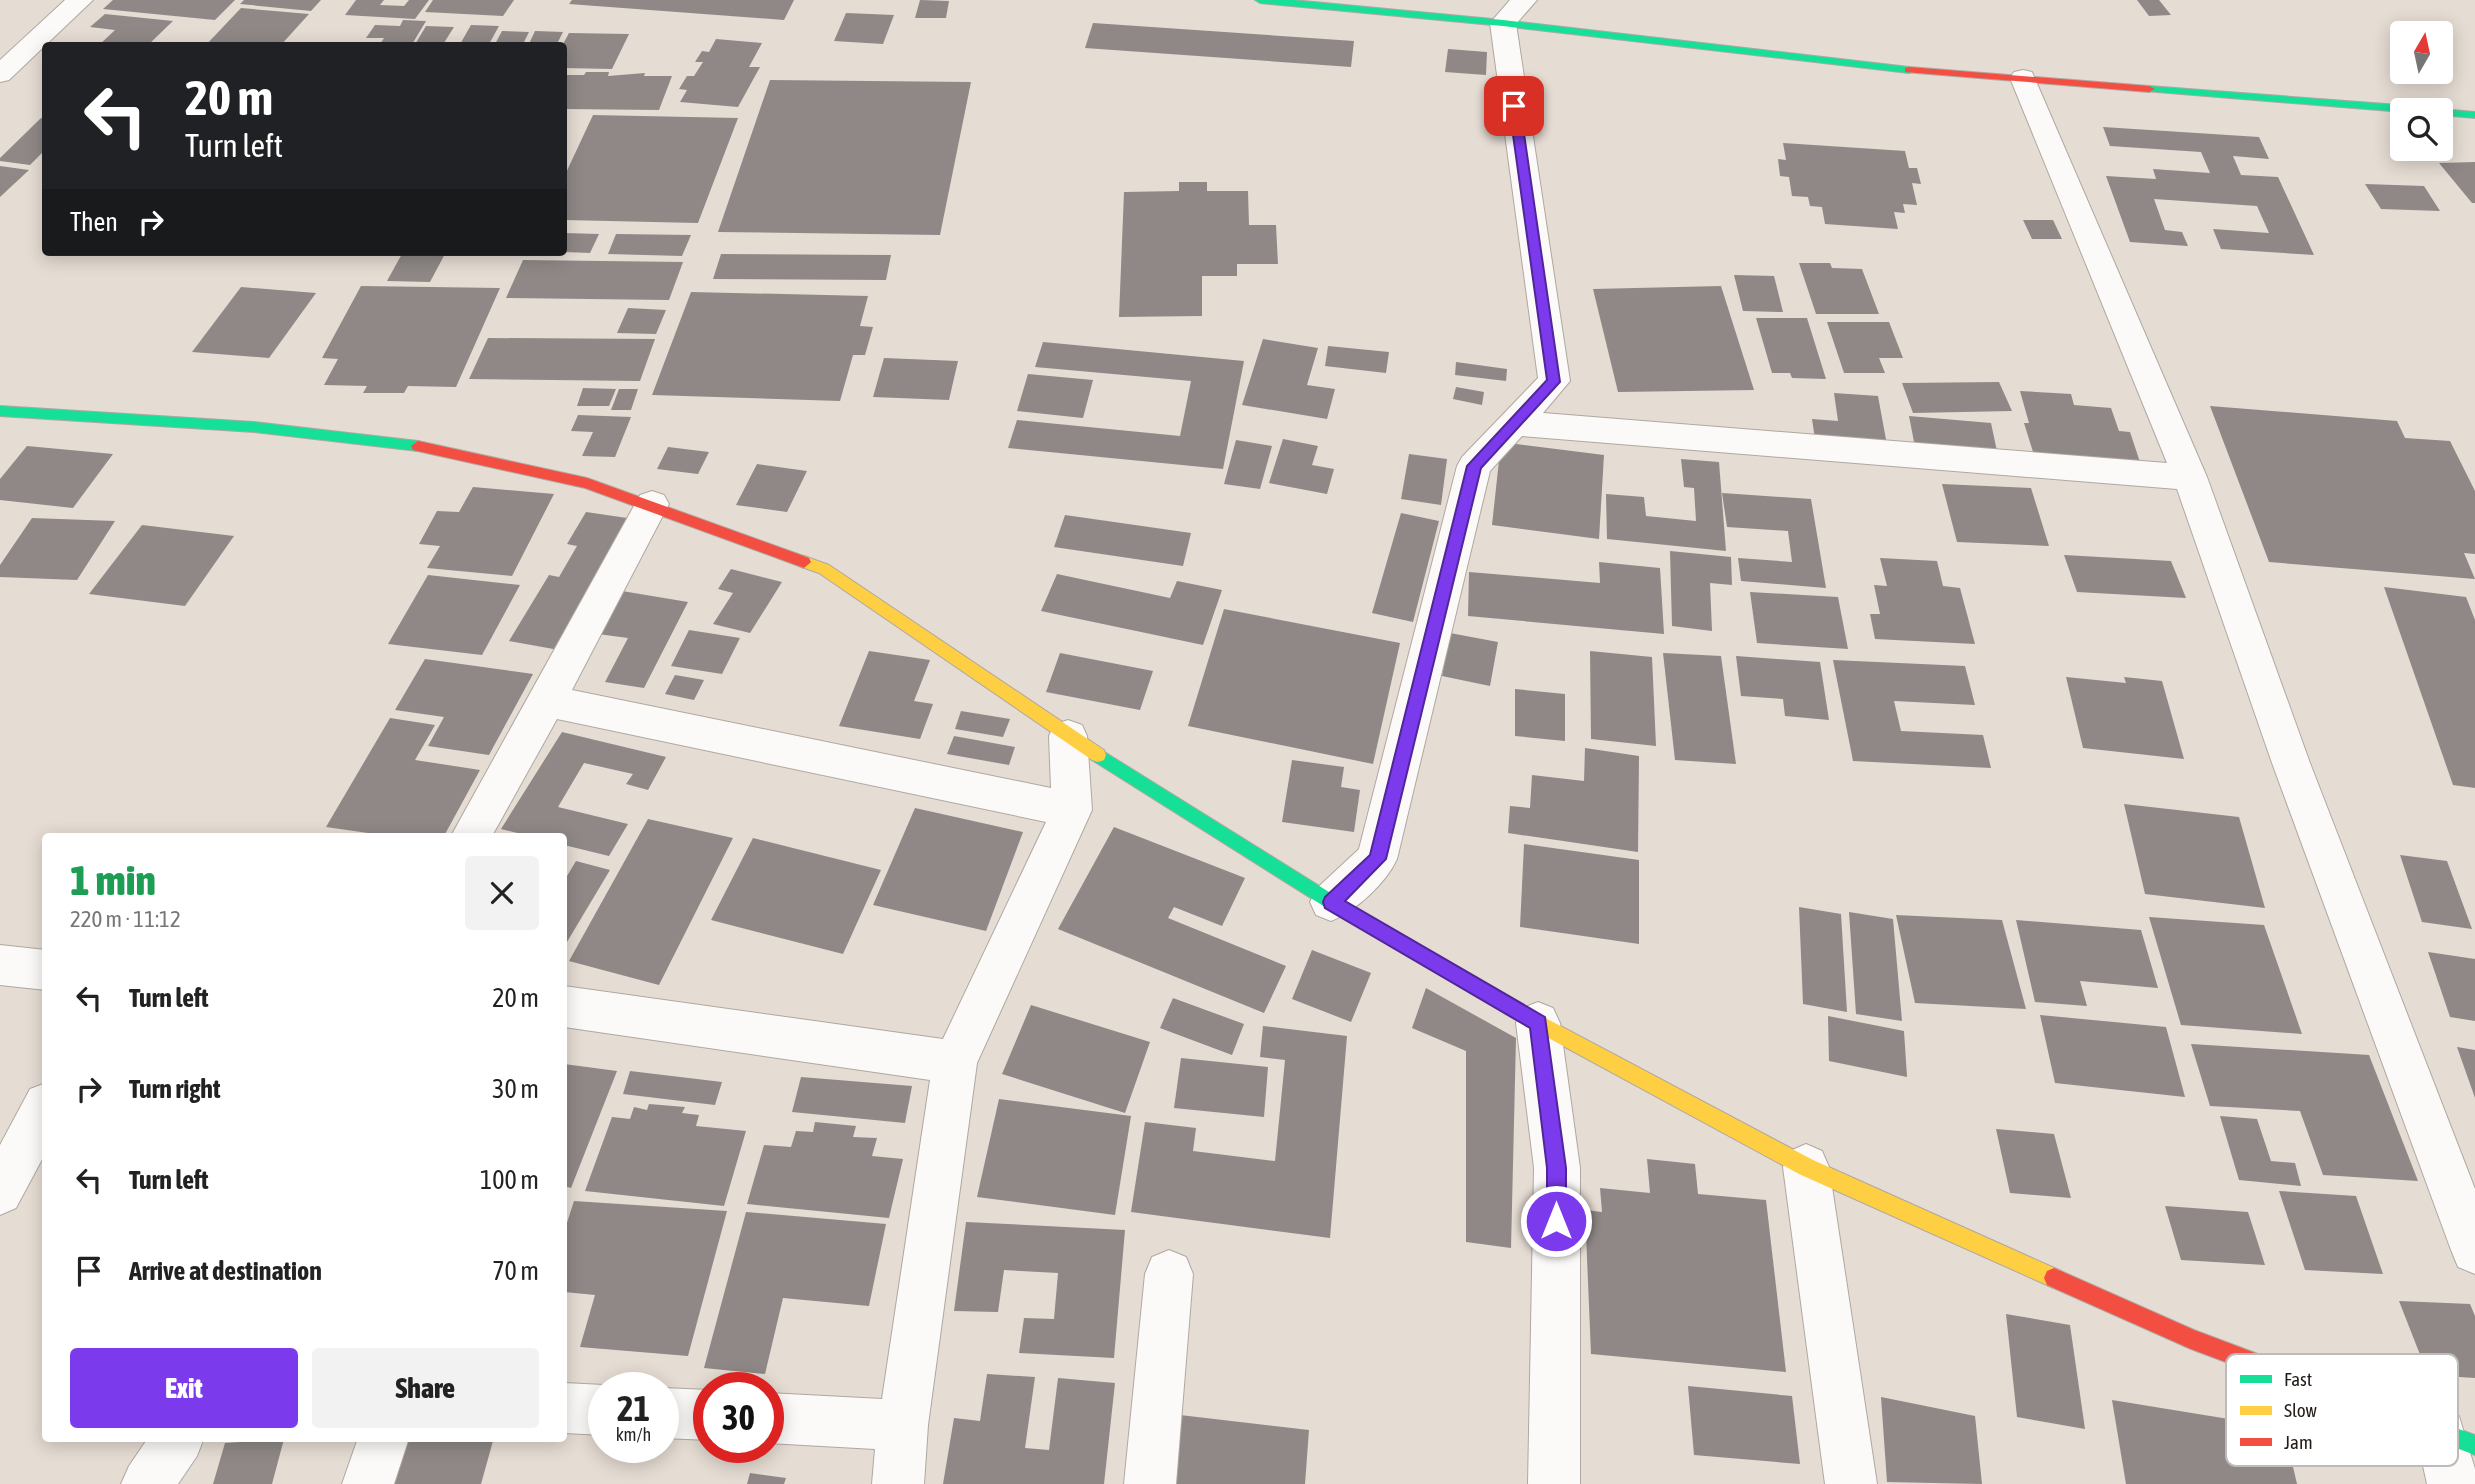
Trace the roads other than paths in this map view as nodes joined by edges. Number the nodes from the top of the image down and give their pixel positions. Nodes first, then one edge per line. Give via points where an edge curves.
1 (80, 0) edge
2 (1261, 0) edge
3 (1513, 12) edge
4 (0, 74) edge
5 (2023, 79) junction
6 (2390, 107) edge
7 (2453, 113) edge
8 (2475, 115) edge
9 (0, 411) edge
10 (1514, 423) junction
11 (2190, 477) junction
12 (652, 504) junction
13 (548, 701) junction
14 (1068, 736) junction
15 (1072, 810) junction
16 (473, 833) edge
17 (1331, 902) junction
18 (0, 965) edge
19 (42, 970) edge
20 (567, 1006) edge
21 (1538, 1023) junction
22 (955, 1062) junction
23 (42, 1113) edge
24 (1806, 1167) junction
25 (0, 1192) edge
26 (2475, 1250) edge
27 (1169, 1274) dead end
28 (2231, 1354) edge
29 (567, 1408) edge
30 (588, 1409) edge
31 (784, 1419) edge
32 (903, 1425) junction
33 (176, 1442) edge
34 (383, 1442) edge
35 (2455, 1466) edge
36 (147, 1484) edge
37 (368, 1484) edge
38 (898, 1484) edge
39 (1150, 1484) edge
40 (1554, 1484) edge
41 (1851, 1484) edge
42 (2453, 1484) edge

1 - 4 street
2 - 3 street
3 - 5 street via 1920,71
3 - 10 street via 1553,382
5 - 6 street
5 - 11 street
7 - 8 street
9 - 12 street via 254,427 425,447 587,483
10 - 11 street
10 - 17 street via 1474,466 1377,859
11 - 26 street via 2291,763
12 - 13 street
12 - 14 street via 824,569
13 - 15 street
13 - 16 street
14 - 15 street
14 - 17 street
15 - 22 street
17 - 21 street
18 - 19 street
20 - 22 street
21 - 24 street
21 - 40 street via 1557,1168
22 - 32 street
23 - 25 street
24 - 28 street
24 - 41 street
27 - 39 street
29 - 30 street
31 - 32 street
32 - 38 street
33 - 36 street
34 - 37 street
35 - 42 street

